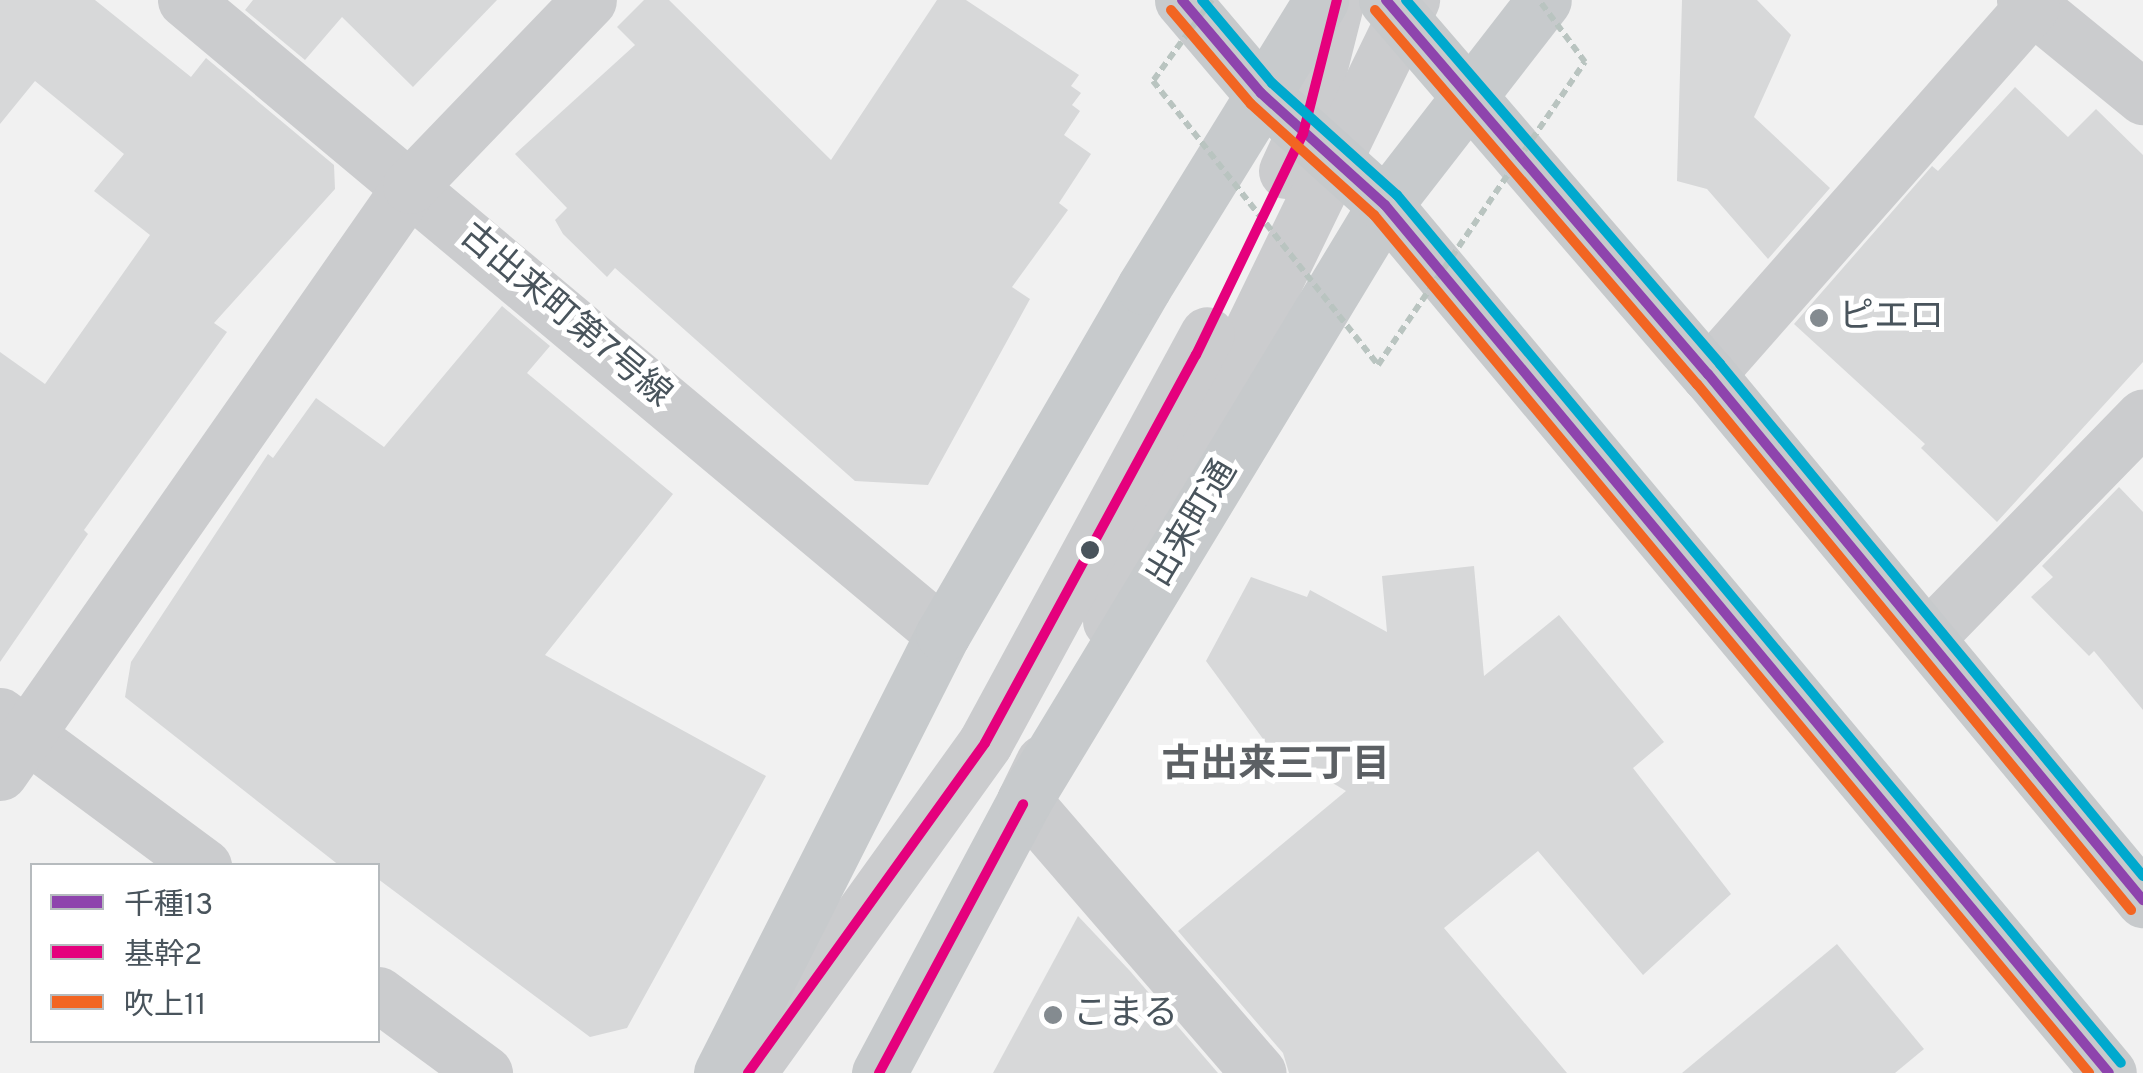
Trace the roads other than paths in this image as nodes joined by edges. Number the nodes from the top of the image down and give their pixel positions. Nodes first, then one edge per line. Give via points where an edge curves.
1 (184, 0) edge
2 (589, 0) edge
3 (1182, 0) edge
4 (1320, 0) edge
5 (1337, 0) edge
6 (1542, 0) edge
7 (2028, 3) edge
8 (1399, 6) edge
9 (2133, 72) edge
10 (1261, 93) junction
11 (1468, 94) junction
12 (1317, 146) junction
13 (410, 186) junction
14 (1385, 206) junction
15 (1708, 374) junction
16 (2143, 416) edge
17 (943, 634) junction
18 (1928, 637) junction
19 (8, 740) edge
20 (1024, 801) junction
21 (199, 863) edge
22 (2143, 900) edge
23 (380, 995) edge
24 (485, 1073) edge
25 (721, 1073) edge
26 (748, 1073) edge
27 (880, 1073) edge
28 (1259, 1073) edge
29 (2109, 1073) edge

1 - 13 street, 古出来町第7号線
2 - 13 street
3 - 10 main road
4 - 10 main road
5 - 12 street
6 - 11 main road, 出来町通
7 - 9 street
7 - 15 street
8 - 11 main road
8 - 12 street
10 - 12 main road
10 - 17 main road
11 - 14 main road, 出来町通
11 - 15 main road
12 - 14 main road
12 - 20 street
12 - 26 street via 985,744
13 - 17 street, 古出来町第7号線
13 - 19 street
14 - 20 main road, 出来町通
14 - 29 main road
15 - 18 main road
16 - 18 street
17 - 25 main road
18 - 22 main road
19 - 21 street
20 - 27 main road, 出来町通
20 - 28 street
23 - 24 street

